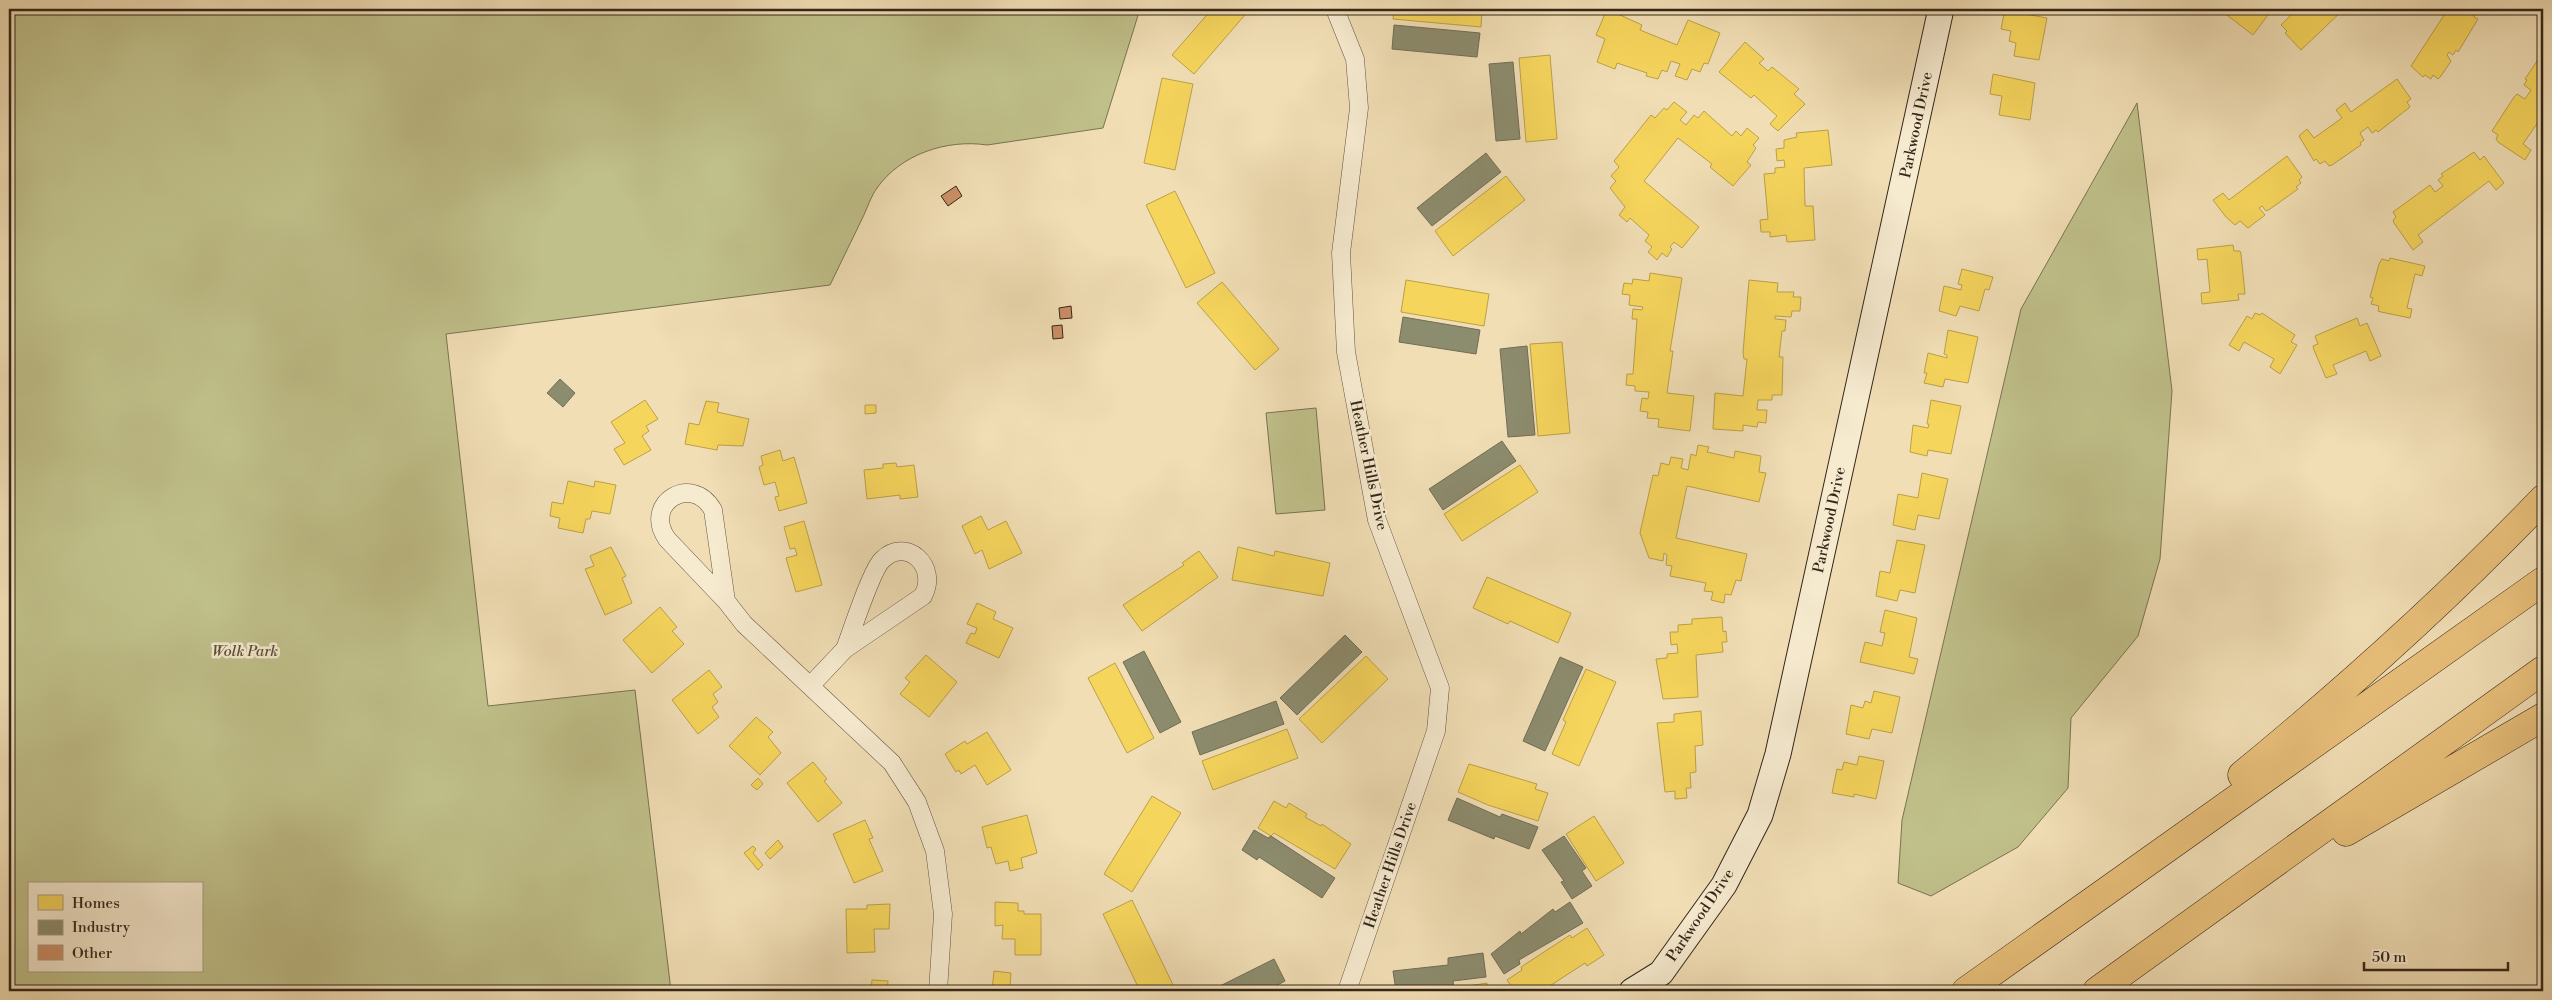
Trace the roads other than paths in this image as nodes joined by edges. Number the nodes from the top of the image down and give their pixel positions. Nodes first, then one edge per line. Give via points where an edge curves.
1 (1335, 9) edge
2 (1941, 9) edge
3 (2543, 499) edge
4 (2543, 581) edge
5 (726, 601) junction
6 (845, 649) junction
7 (2543, 670) edge
8 (810, 686) junction
9 (2543, 717) edge
10 (2209, 912) junction
11 (2054, 929) junction
12 (938, 991) edge
13 (1346, 991) edge
14 (1632, 991) edge
15 (1966, 991) edge
16 (2097, 991) edge

1 - 13 street, Heather Hills Drive via 1355,59 1359,108 1341,253 1346,352 1377,520 1440,688 1436,732
2 - 14 street, Parkwood Drive via 1778,754 1760,815 1724,885 1661,973
3 - 11 highway via 2481,564 2334,699
4 - 11 highway
5 - 5 street via 713,510 697,494 674,496 663,508 660,524 663,532
5 - 8 street via 744,624
6 - 6 street via 923,596 928,574 921,560 907,552 884,558 875,572
6 - 8 street
7 - 10 highway
8 - 12 street via 892,763 917,802 935,851 943,914
9 - 10 highway
10 - 16 highway
11 - 15 highway

